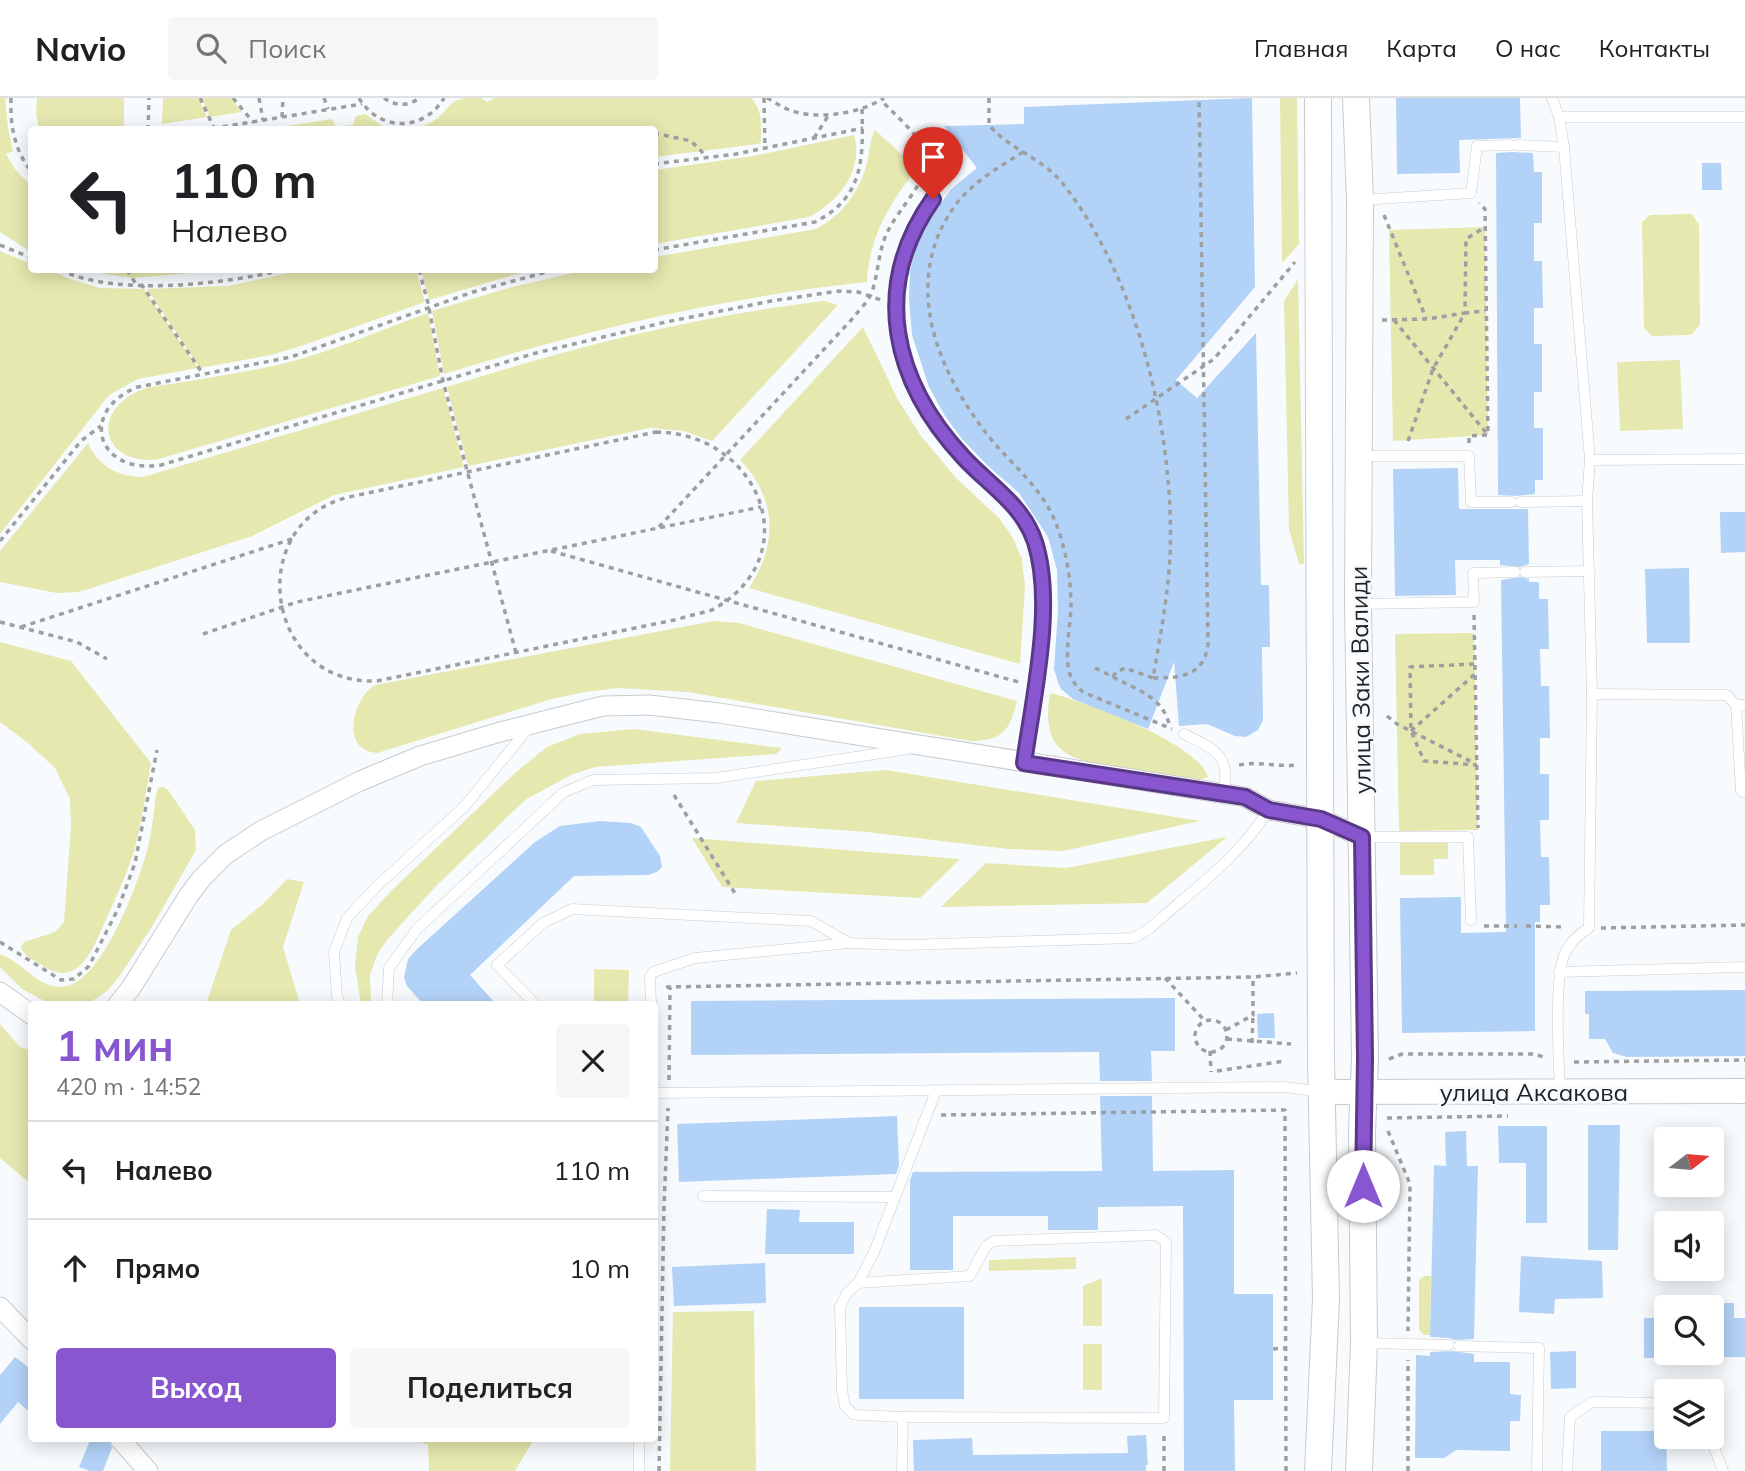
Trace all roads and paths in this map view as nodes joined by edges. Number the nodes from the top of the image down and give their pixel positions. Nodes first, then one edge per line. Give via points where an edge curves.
1 (11, 98) edge
2 (149, 98) edge
3 (200, 98) edge
4 (233, 98) edge
5 (259, 98) edge
6 (283, 98) edge
7 (324, 98) edge
8 (359, 98) edge
9 (384, 98) edge
10 (419, 98) edge
11 (444, 98) edge
12 (765, 98) edge
13 (989, 98) edge
14 (1199, 98) edge
15 (1318, 98) edge
16 (1356, 98) edge
17 (1552, 98) edge
18 (883, 99) edge
19 (362, 104) junction
20 (862, 108) junction
21 (328, 110) junction
22 (830, 114) junction
23 (282, 117) junction
24 (1559, 117) junction
25 (1745, 117) edge
26 (263, 120) junction
27 (253, 122) junction
28 (394, 124) joint
29 (148, 126) edge
30 (213, 126) edge
31 (227, 126) edge
32 (863, 128) junction
33 (658, 134) edge
34 (814, 139) junction
35 (1564, 147) junction
36 (765, 148) junction
37 (1023, 152) junction
38 (707, 157) junction
39 (658, 163) edge
40 (28, 166) edge
41 (945, 185) dead end
42 (1471, 193) junction
43 (1370, 200) junction
44 (1485, 227) junction
45 (0, 245) edge
46 (658, 249) edge
47 (28, 256) edge
48 (1288, 270) dead end
49 (69, 273) edge
50 (129, 273) edge
51 (267, 273) edge
52 (420, 273) edge
53 (543, 273) edge
54 (138, 284) junction
55 (870, 295) junction
56 (429, 307) junction
57 (895, 307) junction
58 (1485, 311) junction
59 (1465, 313) junction
60 (1427, 319) junction
61 (1382, 320) dead end
62 (1394, 320) junction
63 (1204, 366) junction
64 (1433, 369) junction
65 (203, 374) junction
66 (443, 381) junction
67 (1157, 398) junction
68 (1126, 419) dead end
69 (101, 426) junction
70 (1488, 435) junction
71 (727, 454) junction
72 (1469, 456) junction
73 (1371, 457) junction
74 (1745, 459) edge
75 (1590, 460) junction
76 (467, 471) junction
77 (1587, 502) junction
78 (761, 507) junction
79 (658, 528) junction
80 (292, 539) junction
81 (0, 541) edge
82 (549, 550) junction
83 (492, 562) junction
84 (1590, 571) junction
85 (726, 600) junction
86 (1474, 602) junction
87 (1359, 604) junction
88 (281, 607) junction
89 (0, 622) edge
90 (21, 627) junction
91 (203, 634) dead end
92 (516, 653) junction
93 (107, 659) dead end
94 (1474, 664) junction
95 (1093, 667) dead end
96 (1475, 674) junction
97 (1113, 677) junction
98 (1153, 678) junction
99 (1021, 683) dead end
100 (1592, 694) junction
101 (1741, 705) edge
102 (1387, 716) dead end
103 (533, 723) junction
104 (1170, 728) junction
105 (1411, 731) junction
106 (1184, 734) joint
107 (919, 747) junction
108 (157, 750) dead end
109 (1024, 763) junction
110 (1296, 765) dead end
111 (1477, 765) junction
112 (1226, 770) junction
113 (664, 778) junction
114 (1745, 793) edge
115 (1223, 794) junction
116 (1269, 810) junction
117 (1321, 819) junction
118 (1478, 830) dead end
119 (1362, 837) junction
120 (736, 895) dead end
121 (1471, 920) dead end
122 (1745, 925) edge
123 (1481, 926) dead end
124 (1517, 926) dead end
125 (1526, 926) dead end
126 (1589, 928) junction
127 (0, 943) edge
128 (849, 943) junction
129 (1745, 967) edge
130 (1559, 972) junction
131 (1297, 973) dead end
132 (1252, 977) junction
133 (1165, 978) junction
134 (651, 986) junction
135 (670, 987) junction
136 (0, 992) edge
137 (120, 1001) edge
138 (339, 1001) edge
139 (387, 1001) edge
140 (532, 1001) edge
141 (651, 1001) edge
142 (28, 1012) edge
143 (1253, 1015) junction
144 (1205, 1021) junction
145 (1226, 1030) junction
146 (1227, 1039) junction
147 (1252, 1043) junction
148 (1291, 1044) dead end
149 (1210, 1051) junction
150 (1389, 1059) dead end
151 (1745, 1060) edge
152 (1284, 1061) dead end
153 (1559, 1062) junction
154 (1199, 1072) dead end
155 (1211, 1072) junction
156 (936, 1091) junction
157 (1745, 1091) edge
158 (1322, 1092) junction
159 (1363, 1092) junction
160 (658, 1093) edge
161 (669, 1093) junction
162 (1560, 1093) junction
163 (925, 1115) junction
164 (1388, 1131) dead end
165 (703, 1196) dead end
166 (893, 1197) junction
167 (858, 1283) junction
168 (0, 1307) edge
169 (28, 1336) edge
170 (1364, 1343) junction
171 (1408, 1344) junction
172 (1286, 1348) junction
173 (1273, 1349) dead end
174 (1654, 1403) edge
175 (903, 1417) junction
176 (1164, 1418) junction
177 (123, 1442) edge
178 (639, 1442) edge
179 (1715, 1449) edge
180 (148, 1471) edge
181 (639, 1471) edge
182 (659, 1471) edge
183 (902, 1471) edge
184 (1164, 1471) edge
185 (1286, 1471) edge
186 (1318, 1471) edge
187 (1359, 1471) edge
188 (1408, 1471) edge
189 (1538, 1471) edge
190 (1567, 1471) edge
191 (1723, 1471) edge

1 - 40 path via 16,145
2 - 29 path
3 - 30 path
4 - 27 path
5 - 26 path
6 - 23 path
7 - 21 path
8 - 19 path
9 - 10 path via 407,104
11 - 28 path via 422,120
12 - 22 path via 798,112
12 - 36 path
13 - 37 path via 989,125
14 - 63 path
15 - 117 main road, улица Заки Валиди
16 - 43 main road, улица Заки Валиди
17 - 24 lane
18 - 20 path
18 - 55 path via 923,145 928,160 880,248
19 - 21 path
19 - 28 path via 376,117
20 - 22 path
20 - 32 path
21 - 23 path
22 - 34 path
23 - 26 path
24 - 25 lane
24 - 35 lane
26 - 27 path
27 - 31 path
32 - 34 path
32 - 46 path via 856,180 846,198 826,216 815,222
33 - 38 path via 691,141
34 - 36 path
35 - 42 lane via 1477,146
35 - 75 lane
36 - 38 path
37 - 67 path via 1062,182 1096,236 1132,315
37 - 104 path via 967,191 944,223 927,280 932,330 971,412 1036,488 1058,526 1071,588 1068,662 1074,684 1083,692
38 - 39 path
41 - 57 lane via 909,240
42 - 43 lane
42 - 44 path via 1485,209
43 - 60 path via 1389,230
43 - 73 main road, улица Заки Валиди
44 - 58 path
44 - 59 path via 1466,239
45 - 47 path
48 - 63 path
49 - 54 path via 99,283
50 - 54 path
51 - 54 path via 227,280
52 - 56 path
53 - 56 path
54 - 65 path
55 - 57 path
55 - 66 path via 839,291 720,310 563,345
55 - 71 path
56 - 65 path via 291,357
56 - 66 path
57 - 109 lane via 903,360 923,403 959,452 1018,509 1035,541 1043,620
58 - 59 path
58 - 70 path
59 - 60 path
59 - 64 path
60 - 62 path
61 - 62 path
62 - 64 path
63 - 67 path
63 - 98 path via 1207,655 1192,673
64 - 70 path
64 - 73 path via 1406,445
65 - 69 path via 132,390 108,409
66 - 69 path via 150,467 113,457
66 - 76 path
67 - 68 path
67 - 98 path via 1166,451 1170,544
69 - 81 path via 81,441
70 - 72 path via 1469,436
71 - 76 path via 697,438 656,432
71 - 78 path via 748,477
71 - 79 path
72 - 73 lane
72 - 77 lane via 1471,502
73 - 87 main road, улица Заки Валиди
74 - 75 lane
75 - 77 lane
76 - 80 path via 336,500 315,512
76 - 83 path
77 - 84 lane
78 - 79 path
78 - 85 path via 760,556 751,575
79 - 82 path
80 - 88 path via 280,578
80 - 90 path
82 - 83 path
82 - 85 path
83 - 88 path
83 - 92 path
84 - 86 lane via 1473,573
84 - 100 lane
85 - 92 path via 698,614
85 - 99 path
86 - 87 lane
86 - 94 path
87 - 119 main road, улица Заки Валиди
88 - 91 path
88 - 92 path via 306,656 321,668 353,680 377,681
89 - 90 path
90 - 93 path via 77,642
94 - 96 path
94 - 105 path via 1410,667
95 - 97 path
96 - 105 path
96 - 111 path
97 - 98 path via 1125,668
97 - 104 path via 1158,702
100 - 101 lane via 1727,695
100 - 126 lane
101 - 114 lane via 1741,791
102 - 105 path
103 - 107 street via 603,706 649,705
103 - 137 street via 395,766 246,840 202,878
103 - 138 lane via 464,807 347,918 334,952
104 - 106 path
105 - 111 path
105 - 111 path via 1424,761
106 - 112 lane via 1219,755
107 - 109 street
107 - 113 lane via 716,778
108 - 127 path via 135,863 89,966 74,979 61,980
109 - 115 street
110 - 112 path via 1251,763
111 - 118 path
112 - 115 lane
113 - 120 path
113 - 139 lane via 593,780 564,792 417,929 389,968
115 - 116 street via 1245,797
116 - 117 street
116 - 128 lane via 1227,863 1133,938
117 - 119 street
117 - 158 main road, улица Заки Валиди
119 - 121 lane via 1468,837
119 - 159 main road, улица Заки Валиди
122 - 126 path
123 - 124 path
125 - 126 path
126 - 130 lane via 1578,934 1565,952
128 - 134 lane via 695,958 656,970 650,977
128 - 140 lane via 811,920 572,909 543,923 497,965
129 - 130 lane
130 - 153 lane
131 - 132 path
132 - 133 path
132 - 143 path
133 - 135 path
133 - 144 path
134 - 135 path
134 - 141 lane
135 - 161 path
136 - 142 street
143 - 145 path
143 - 147 path
144 - 145 path via 1215,1021
144 - 149 path via 1196,1038 1200,1048
145 - 146 path
146 - 147 path
146 - 149 path via 1220,1049
147 - 148 path
149 - 155 path
150 - 153 path via 1402,1054 1536,1054
151 - 153 path
152 - 155 path
153 - 162 lane
154 - 155 path
156 - 158 lane via 1285,1087
156 - 161 lane
156 - 163 lane
157 - 162 street, улица Аксакова
158 - 159 street, улица Аксакова
158 - 186 main road, улица Заки Валиди via 1326,1299
159 - 162 street, улица Аксакова
159 - 170 main road, улица Заки Валиди
160 - 161 lane
161 - 182 path
163 - 166 lane
163 - 172 path via 1285,1110
164 - 171 path via 1410,1184
165 - 166 lane
166 - 167 lane
167 - 175 lane via 840,1307 845,1406 853,1414
167 - 176 lane via 968,1276 994,1241 1159,1236 1167,1246
168 - 169 street
170 - 171 lane
170 - 187 main road, улица Заки Валиди
171 - 188 path
171 - 189 lane via 1539,1348
172 - 173 path
172 - 185 path
174 - 190 lane via 1591,1402 1570,1417
175 - 176 lane
175 - 183 lane
176 - 184 path
177 - 180 street
178 - 181 lane
179 - 191 lane

